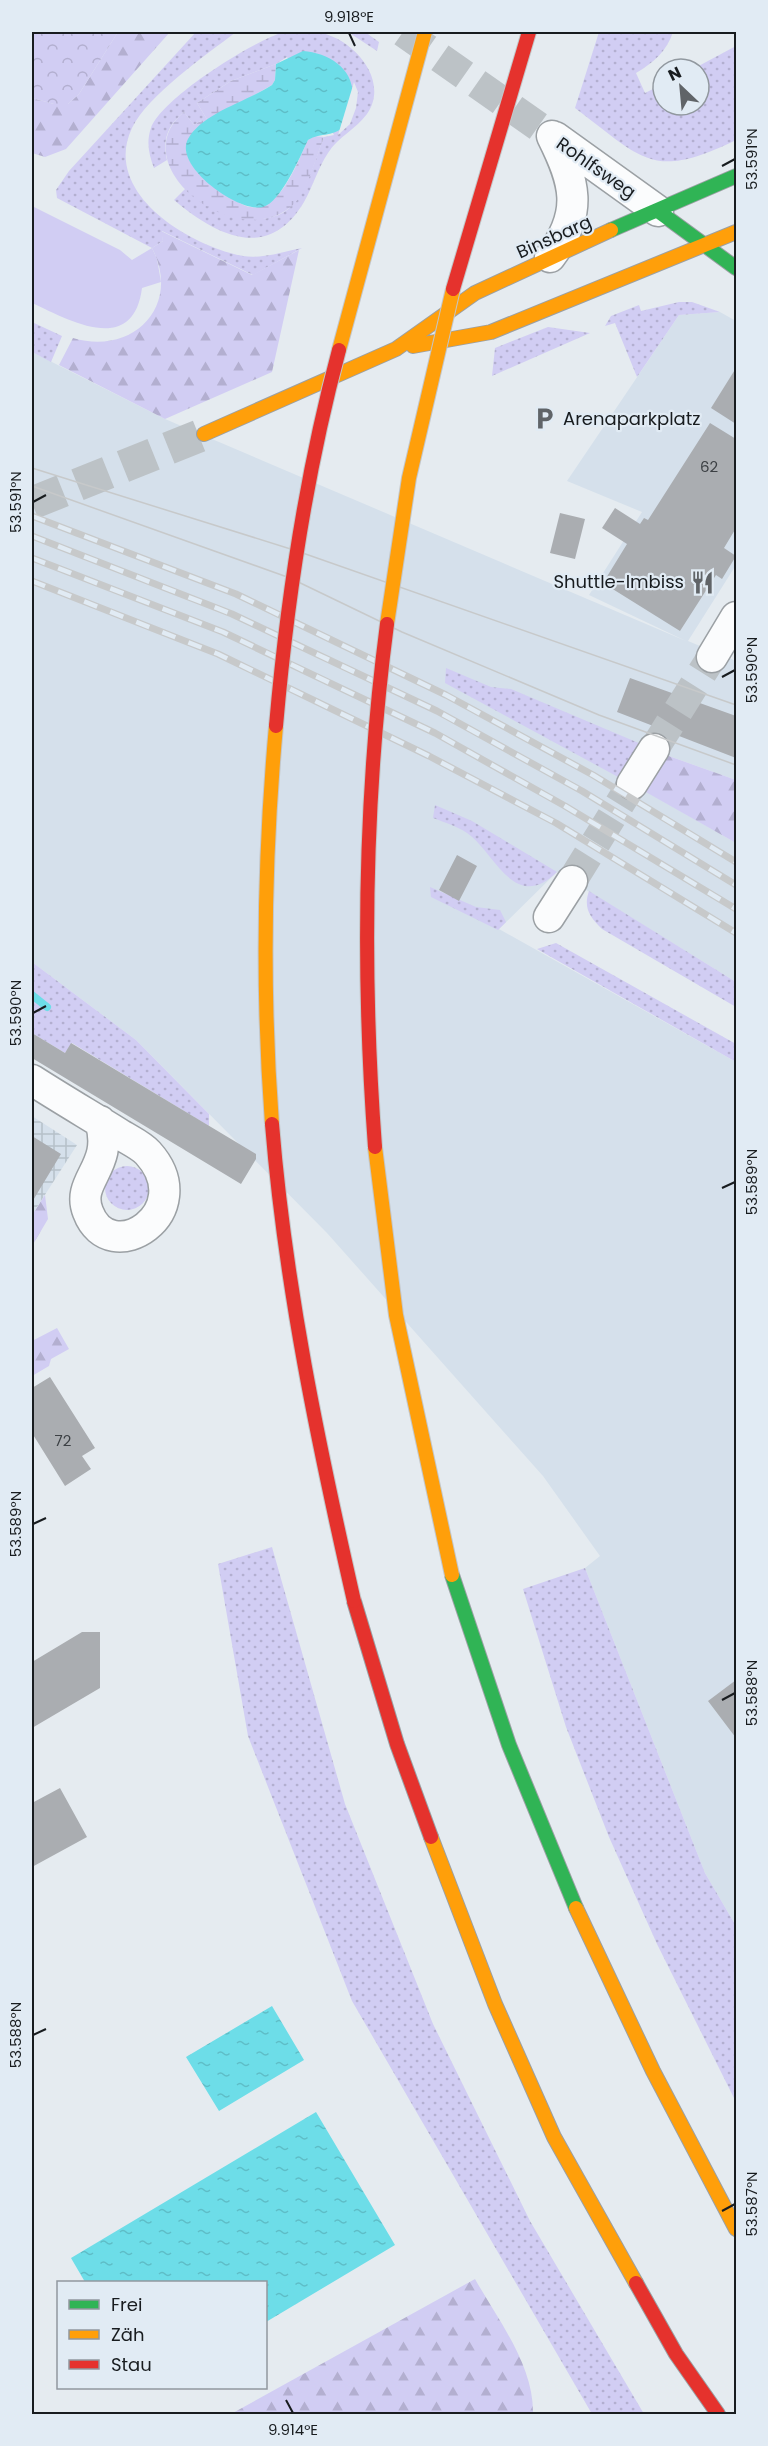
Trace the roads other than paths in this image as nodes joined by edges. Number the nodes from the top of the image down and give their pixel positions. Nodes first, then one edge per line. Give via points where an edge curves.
1 (425, 32) edge
2 (530, 32) edge
3 (736, 176) edge
4 (658, 211) junction
5 (736, 232) edge
6 (705, 246) junction
7 (550, 257) junction
8 (736, 268) edge
9 (396, 349) junction
10 (204, 434) tunnel mouth
11 (736, 616) edge
12 (712, 657) tunnel mouth
13 (654, 749) tunnel mouth
14 (632, 784) tunnel mouth
15 (572, 881) tunnel mouth
16 (549, 917) dead end
17 (32, 1080) edge
18 (100, 1121) junction
19 (736, 2229) edge
20 (718, 2415) edge

1 - 20 main road, bridge via 313,453 284,626 273,756 266,936 270,1096 291,1293 321,1458 354,1601 397,1744 436,1851 495,2004 554,2137 676,2354
2 - 19 main road, bridge via 475,204 420,432 384,640 368,830 365,971 376,1160 419,1433 452,1575 496,1713 589,1941
3 - 4 main road, Binsbarg
4 - 6 main road
4 - 7 main road, Binsbarg
4 - 7 street, Rohlfsweg via 552,135 567,166 574,199 567,229
5 - 6 main road, Binsbarg
6 - 8 main road
6 - 9 main road, Binsbarg via 491,332
7 - 9 main road, Binsbarg via 475,293
9 - 10 main road, Binsbarg
11 - 12 street
13 - 14 street
15 - 16 street
17 - 18 street
18 - 18 street via 105,1150 89,1182 85,1201 93,1222 108,1234 118,1237 140,1232 156,1220 162,1207 162,1176 147,1151

